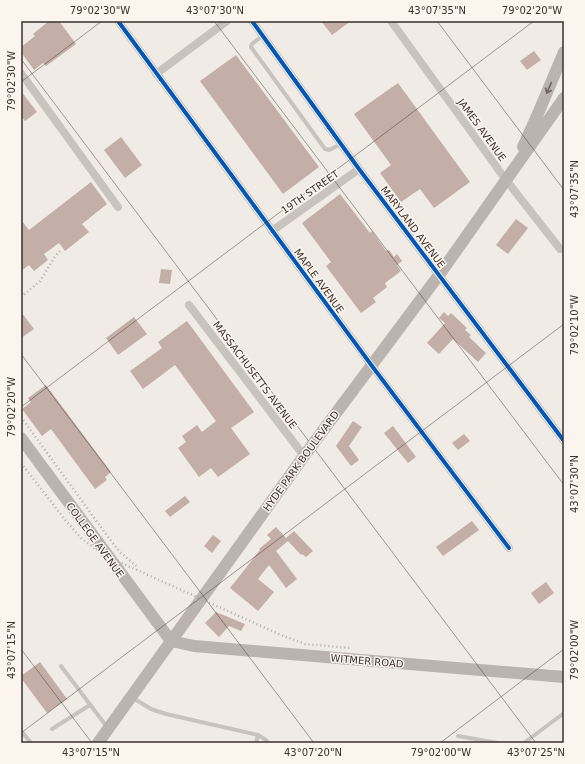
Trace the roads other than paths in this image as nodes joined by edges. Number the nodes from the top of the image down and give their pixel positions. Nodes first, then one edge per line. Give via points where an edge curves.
1 (118, 21) edge
2 (227, 21) edge
3 (252, 21) edge
4 (391, 21) edge
5 (262, 36) junction
6 (564, 52) edge
7 (21, 73) edge
8 (156, 74) junction
9 (564, 98) edge
10 (341, 144) junction
11 (359, 169) junction
12 (506, 180) junction
13 (118, 207) dead end
14 (272, 231) junction
15 (560, 249) dead end
16 (438, 275) junction
17 (189, 305) dead end
18 (372, 366) junction
19 (21, 438) edge
20 (564, 441) edge
21 (304, 456) junction
22 (510, 548) dead end
23 (171, 641) junction
24 (61, 666) dead end
25 (564, 677) edge
26 (131, 696) junction
27 (90, 705) junction
28 (564, 713) edge
29 (52, 729) dead end
30 (109, 729) junction
31 (22, 734) edge
32 (258, 734) junction
33 (458, 736) dead end
34 (31, 743) edge
35 (98, 743) edge
36 (256, 743) edge
37 (268, 743) edge
38 (498, 743) edge
39 (524, 743) edge

1 - 8 street, MAPLE AVENUE
2 - 8 street
3 - 5 street, MARYLAND AVENUE
4 - 12 street, JAMES AVENUE
5 - 10 street, MARYLAND AVENUE
5 - 10 lane via 251,47 320,143 329,150
6 -> 12 main road, HYDE PARK BOULEVARD via 538,116
7 - 13 street
8 - 14 street, MAPLE AVENUE
9 - 12 main road, HYDE PARK BOULEVARD
10 - 11 street, MARYLAND AVENUE
11 - 14 street, 19TH STREET
11 - 16 street, MARYLAND AVENUE
12 - 15 street, JAMES AVENUE
12 - 16 main road, HYDE PARK BOULEVARD
14 - 18 street, MAPLE AVENUE
16 - 18 main road, HYDE PARK BOULEVARD
16 - 20 street, MARYLAND AVENUE
17 - 21 street, MASSACHUSETTS AVENUE
18 - 21 main road, HYDE PARK BOULEVARD
18 - 22 street, MAPLE AVENUE
19 - 23 main road, COLLEGE AVENUE
21 - 23 main road, HYDE PARK BOULEVARD
23 - 25 main road, WITMER ROAD via 194,646
23 - 26 main road, HYDE PARK BOULEVARD
24 - 27 lane
26 - 30 main road, HYDE PARK BOULEVARD
26 - 32 lane via 151,709 166,714
27 - 29 lane
27 - 30 lane
28 - 39 lane
30 - 35 main road, HYDE PARK BOULEVARD
31 - 34 lane
32 - 36 lane
32 - 37 lane
33 - 38 lane

